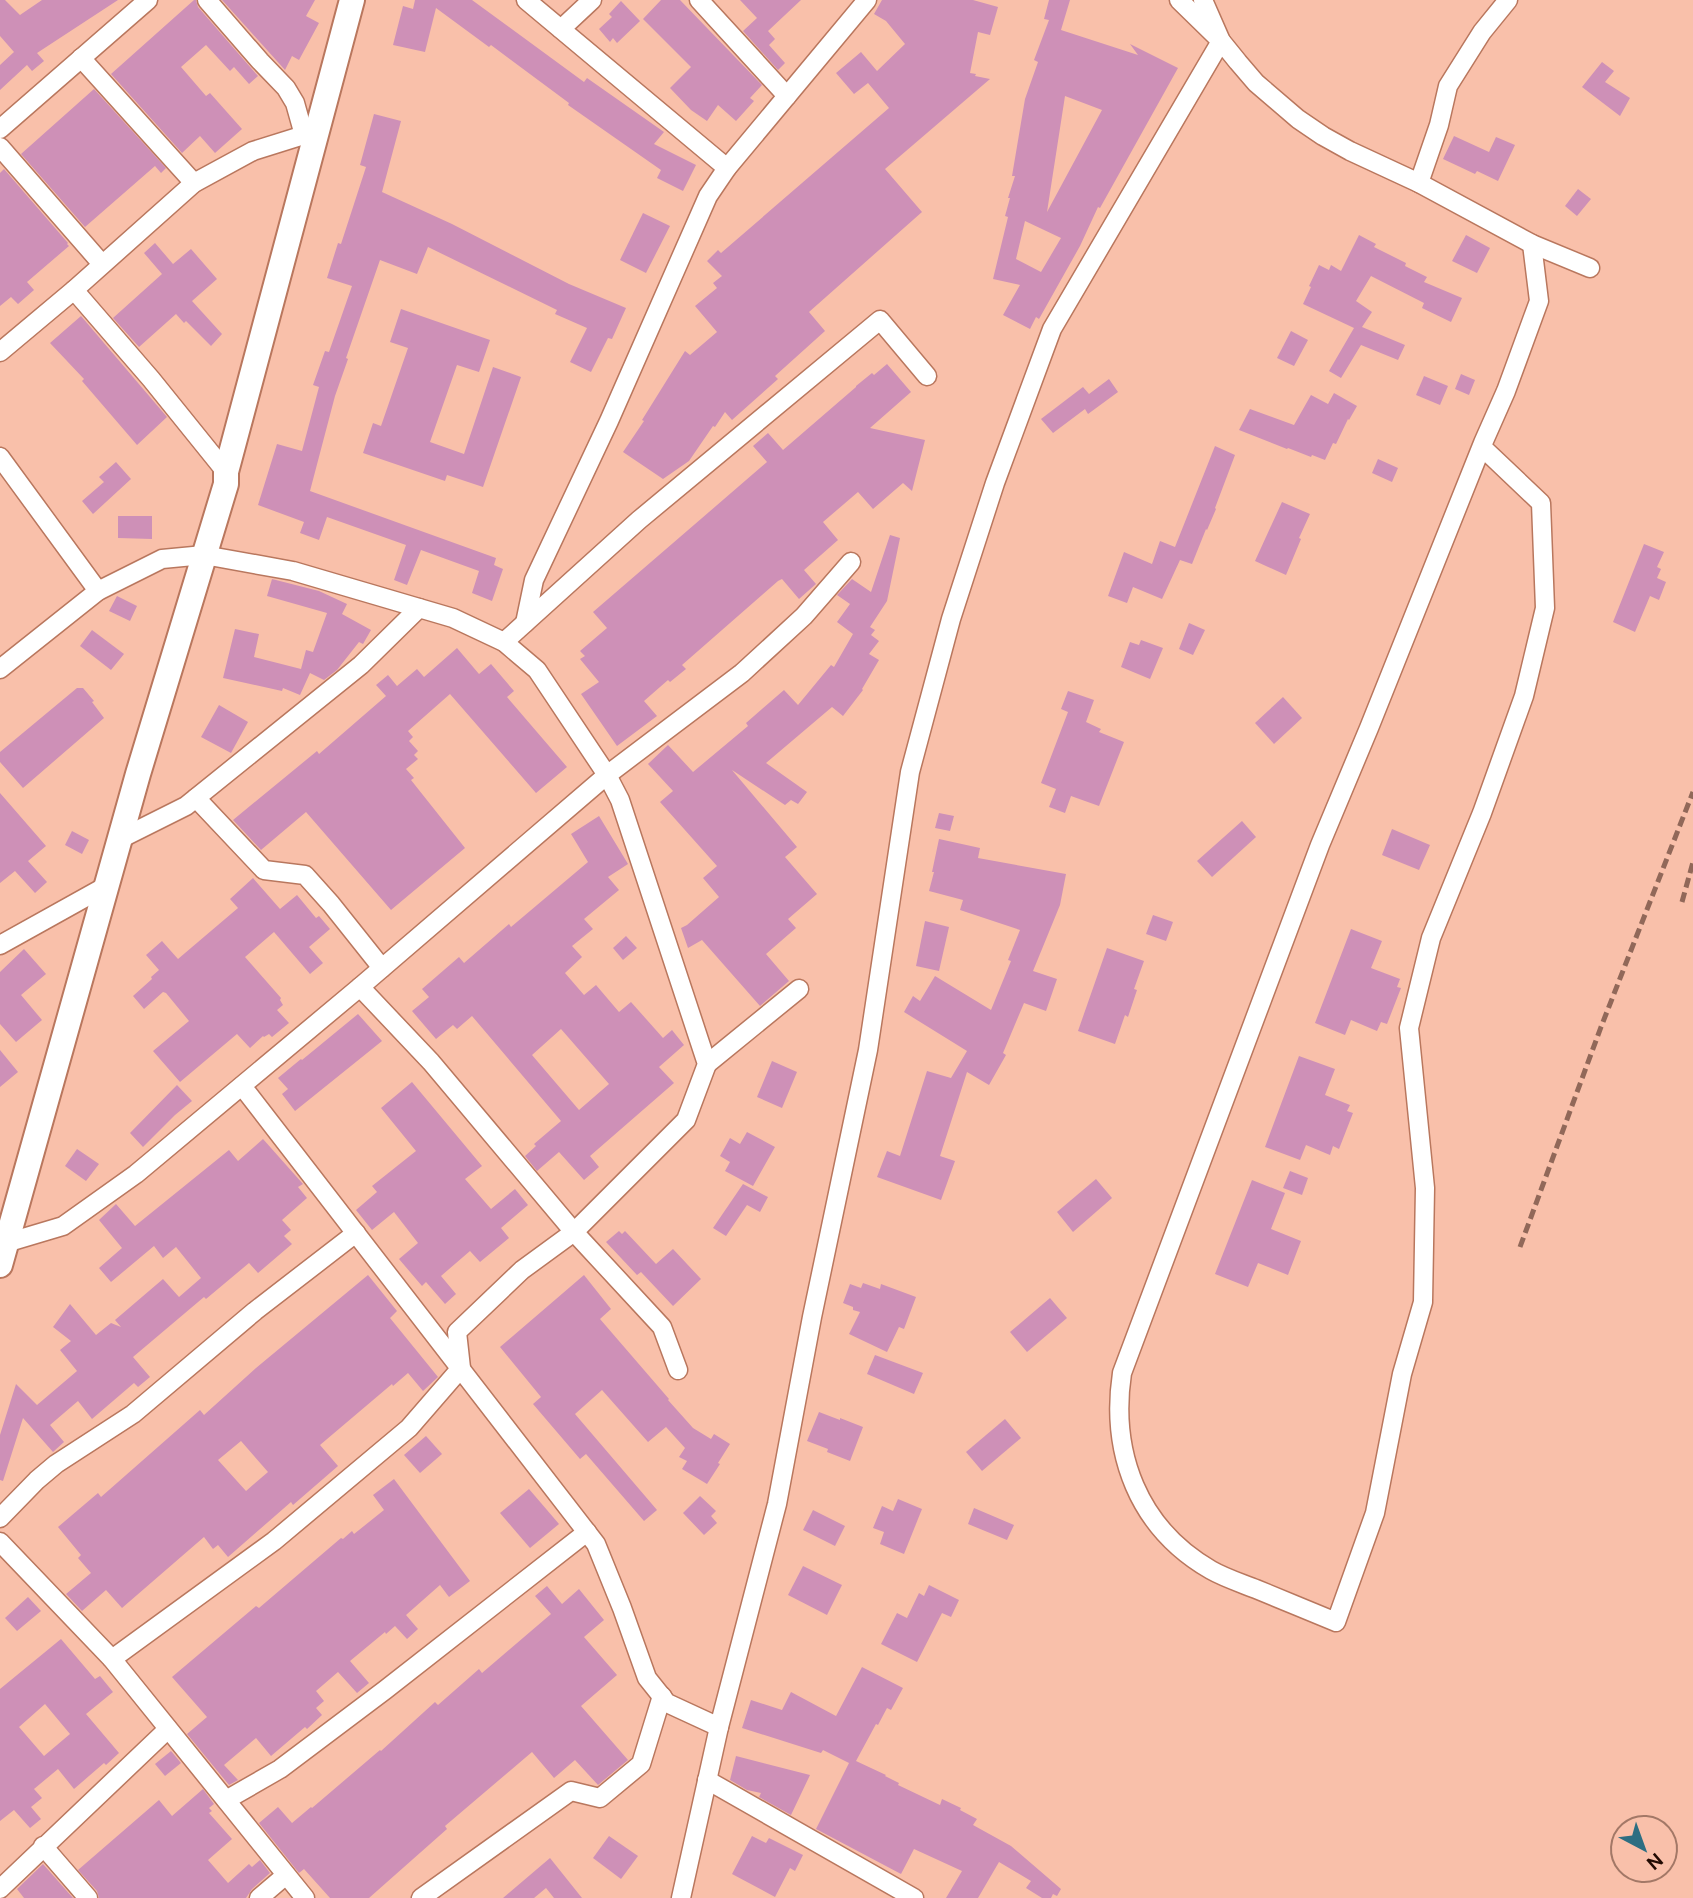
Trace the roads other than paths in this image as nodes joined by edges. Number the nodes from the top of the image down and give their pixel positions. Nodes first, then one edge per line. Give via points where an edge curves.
1 (148, 0) edge
2 (207, 0) edge
3 (352, 0) edge
4 (526, 0) edge
5 (592, 0) edge
6 (699, 0) edge
7 (867, 0) edge
8 (1179, 0) edge
9 (1203, 0) edge
10 (1508, 0) edge
11 (561, 29) junction
12 (1221, 41) junction
13 (81, 58) junction
14 (787, 96) junction
15 (0, 129) edge
16 (310, 135) junction
17 (0, 147) edge
18 (727, 168) junction
19 (194, 183) junction
20 (1419, 183) junction
21 (1532, 244) junction
22 (102, 264) junction
23 (1590, 268) dead end
24 (74, 290) junction
25 (0, 352) edge
26 (927, 376) dead end
27 (1482, 447) junction
28 (0, 457) edge
29 (226, 472) junction
30 (204, 555) junction
31 (850, 562) dead end
32 (97, 591) junction
33 (419, 608) junction
34 (525, 623) junction
35 (504, 642) junction
36 (0, 669) edge
37 (607, 775) junction
38 (196, 798) junction
39 (120, 839) junction
40 (106, 886) junction
41 (0, 945) edge
42 (382, 968) junction
43 (360, 987) junction
44 (799, 989) dead end
45 (707, 1064) junction
46 (242, 1086) junction
47 (574, 1232) junction
48 (356, 1233) junction
49 (2, 1252) edge
50 (461, 1368) junction
51 (678, 1370) dead end
52 (0, 1518) edge
53 (587, 1532) junction
54 (0, 1542) edge
55 (112, 1659) junction
56 (662, 1696) junction
57 (719, 1727) junction
58 (168, 1729) junction
59 (707, 1780) junction
60 (226, 1800) junction
61 (43, 1846) junction
62 (286, 1875) junction
63 (0, 1889) edge
64 (88, 1898) edge
65 (259, 1898) edge
66 (305, 1898) edge
67 (421, 1898) edge
68 (681, 1898) edge
69 (914, 1898) edge

1 - 13 street
2 - 16 street via 286,88
3 - 16 street
4 - 11 street
5 - 11 street
6 - 14 street
7 - 14 street
8 - 12 street
9 - 12 street
10 - 20 street via 1448,86
11 - 18 street
12 - 20 street via 1256,83 1297,119 1350,151
12 - 57 street via 1052,329 951,620 910,772 868,1050 777,1504
13 - 15 street
13 - 19 street
14 - 18 street
16 - 19 street via 253,151
16 - 29 street
17 - 22 street
18 - 34 street via 708,196 534,580
19 - 22 street
20 - 21 street
21 - 23 street
21 - 27 street via 1539,300
22 - 24 street
24 - 25 street
24 - 29 street
26 - 34 street via 880,320 639,520
27 - 27 street via 1541,503 1545,608 1524,696 1430,938 1409,1028 1425,1188 1423,1302 1402,1374 1375,1513 1336,1622 1213,1571 1176,1544 1147,1509 1129,1472 1120,1433 1119,1393 1122,1373 1320,845
28 - 32 street
29 - 30 street
30 - 32 street via 162,559
30 - 33 street via 293,571
30 - 39 street
31 - 37 street via 804,616 742,673
32 - 36 street
33 - 35 street
33 - 38 street via 361,665
34 - 35 street
35 - 37 street via 537,670
37 - 42 street
37 - 45 street via 620,800
38 - 39 street
38 - 42 street via 264,870 305,875
39 - 40 street
40 - 41 street
40 - 49 street
42 - 43 street
43 - 46 street
43 - 47 street via 431,1062
44 - 45 street
45 - 47 street via 686,1120
46 - 48 street
46 - 49 street via 136,1174 63,1226
47 - 50 street via 522,1270 457,1332
47 - 51 street via 662,1326
48 - 50 street
48 - 52 street via 133,1414 56,1464
50 - 53 street
50 - 55 street via 409,1428 274,1541
53 - 56 street via 596,1544 647,1678
53 - 60 street via 280,1769
54 - 55 street
55 - 58 street
56 - 57 street via 667,1703
56 - 67 street via 641,1764 600,1798 571,1791
57 - 59 street
58 - 60 street
58 - 61 street
59 - 68 street
59 - 69 street
60 - 62 street
61 - 63 street
61 - 64 street
62 - 65 street
62 - 66 street

